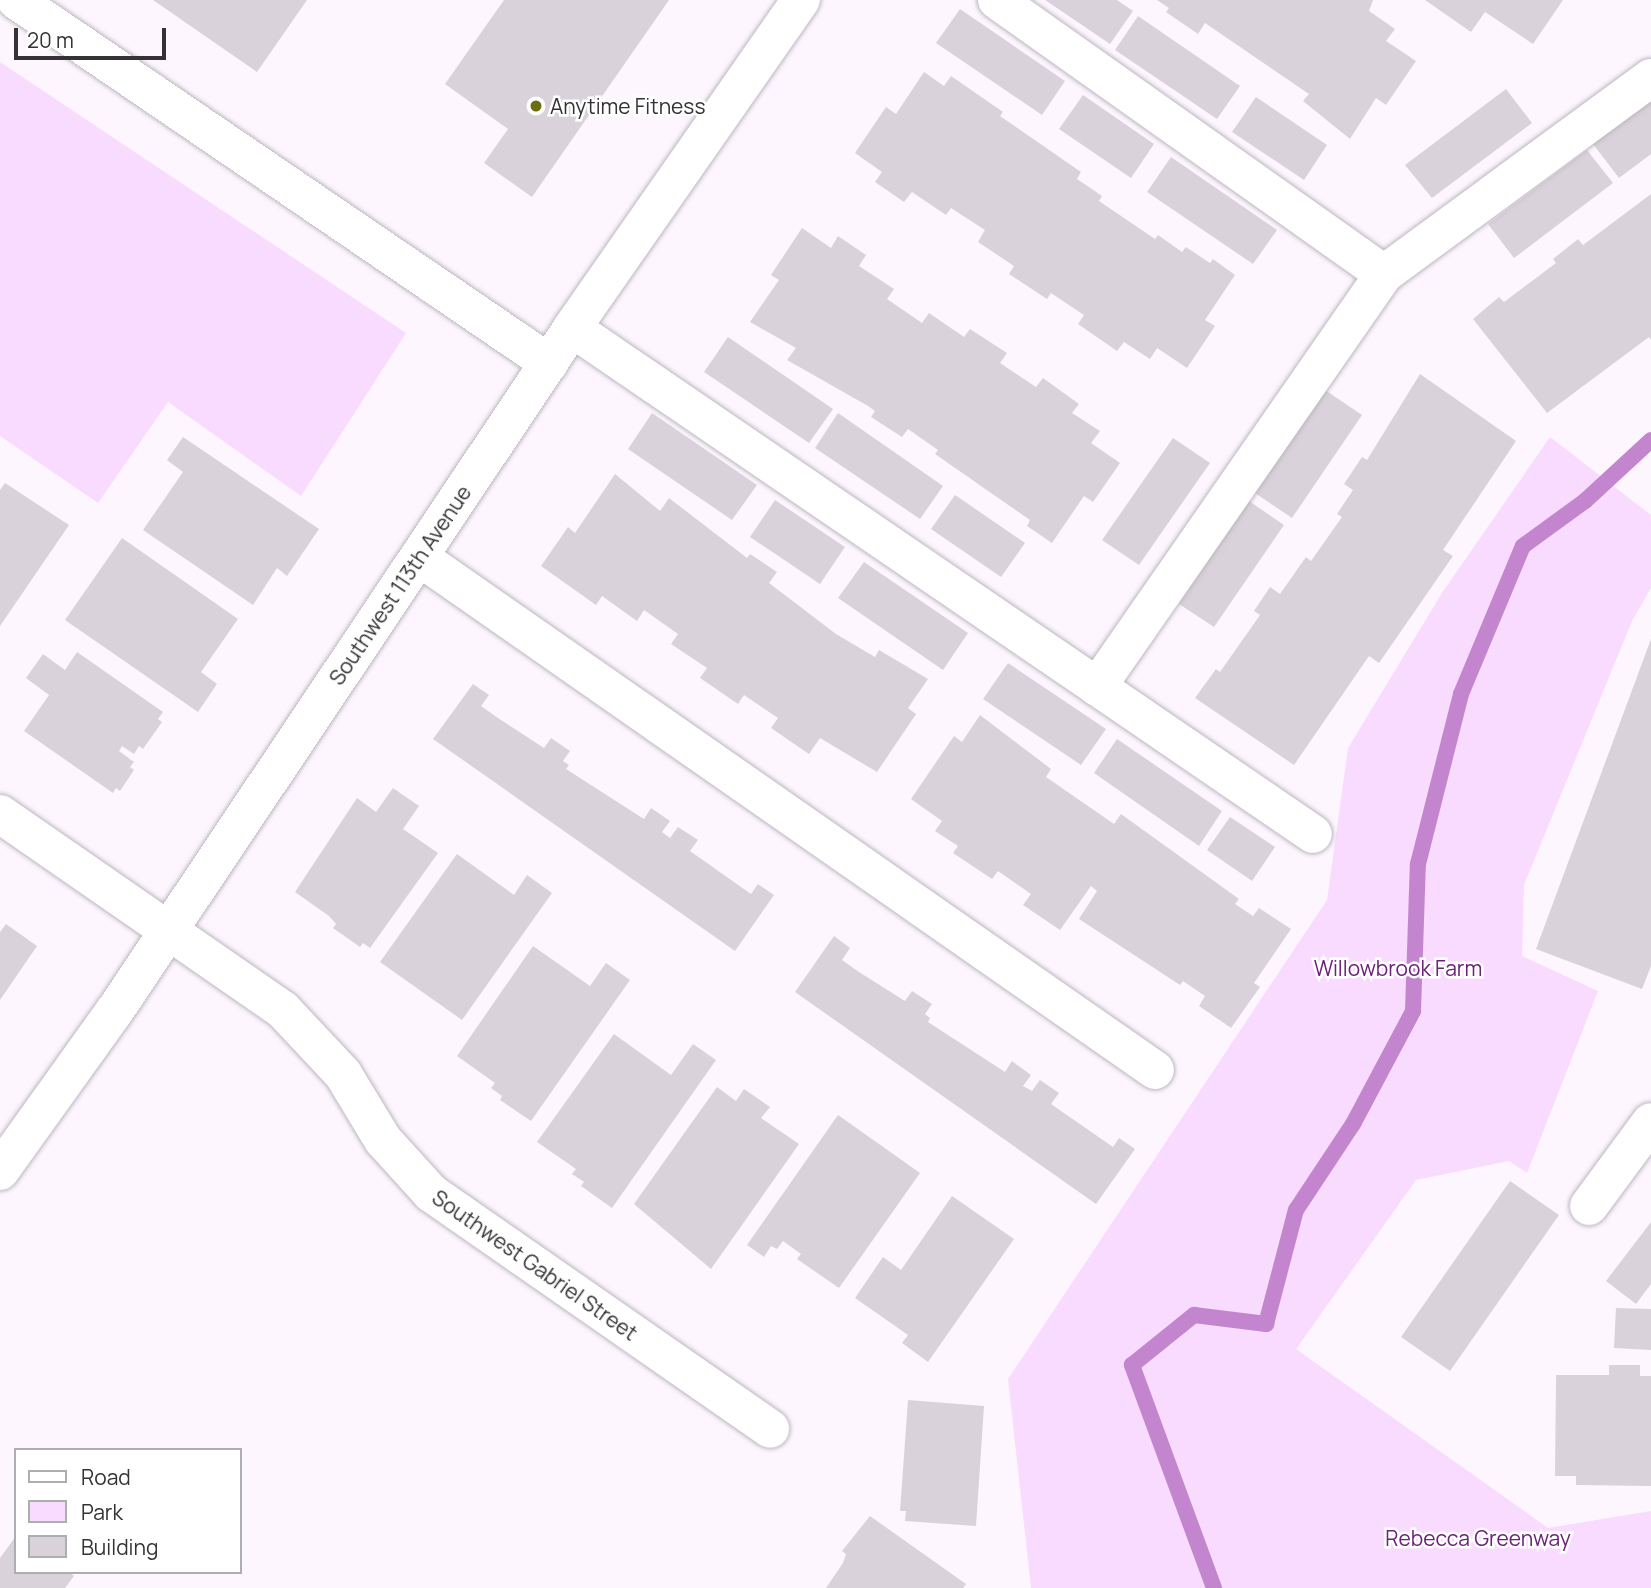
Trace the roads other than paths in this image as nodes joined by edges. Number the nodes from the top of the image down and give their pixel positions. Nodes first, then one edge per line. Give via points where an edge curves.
1 (16, 0) edge
2 (801, 0) edge
3 (997, 0) edge
4 (1651, 78) edge
5 (1384, 274) junction
6 (572, 328) junction
7 (549, 363) junction
8 (419, 556) junction
9 (1097, 687) junction
10 (0, 814) edge
11 (1313, 834) dead end
12 (168, 931) junction
13 (1155, 1070) dead end
14 (1651, 1122) edge
15 (0, 1171) edge
16 (1589, 1206) dead end
17 (770, 1429) dead end

1 - 7 street
2 - 6 street, Southwest 113th Avenue
3 - 5 street
4 - 5 street
5 - 9 street
6 - 7 street, Southwest 113th Avenue
6 - 9 street
7 - 8 street, Southwest 113th Avenue
8 - 12 street, Southwest 113th Avenue
8 - 13 street
9 - 11 street
10 - 12 street, Southwest Gabriel Street
12 - 15 street, Southwest 113th Avenue
12 - 17 street, Southwest Gabriel Street via 252,987 308,1033 343,1074 383,1140 431,1192
14 - 16 street

